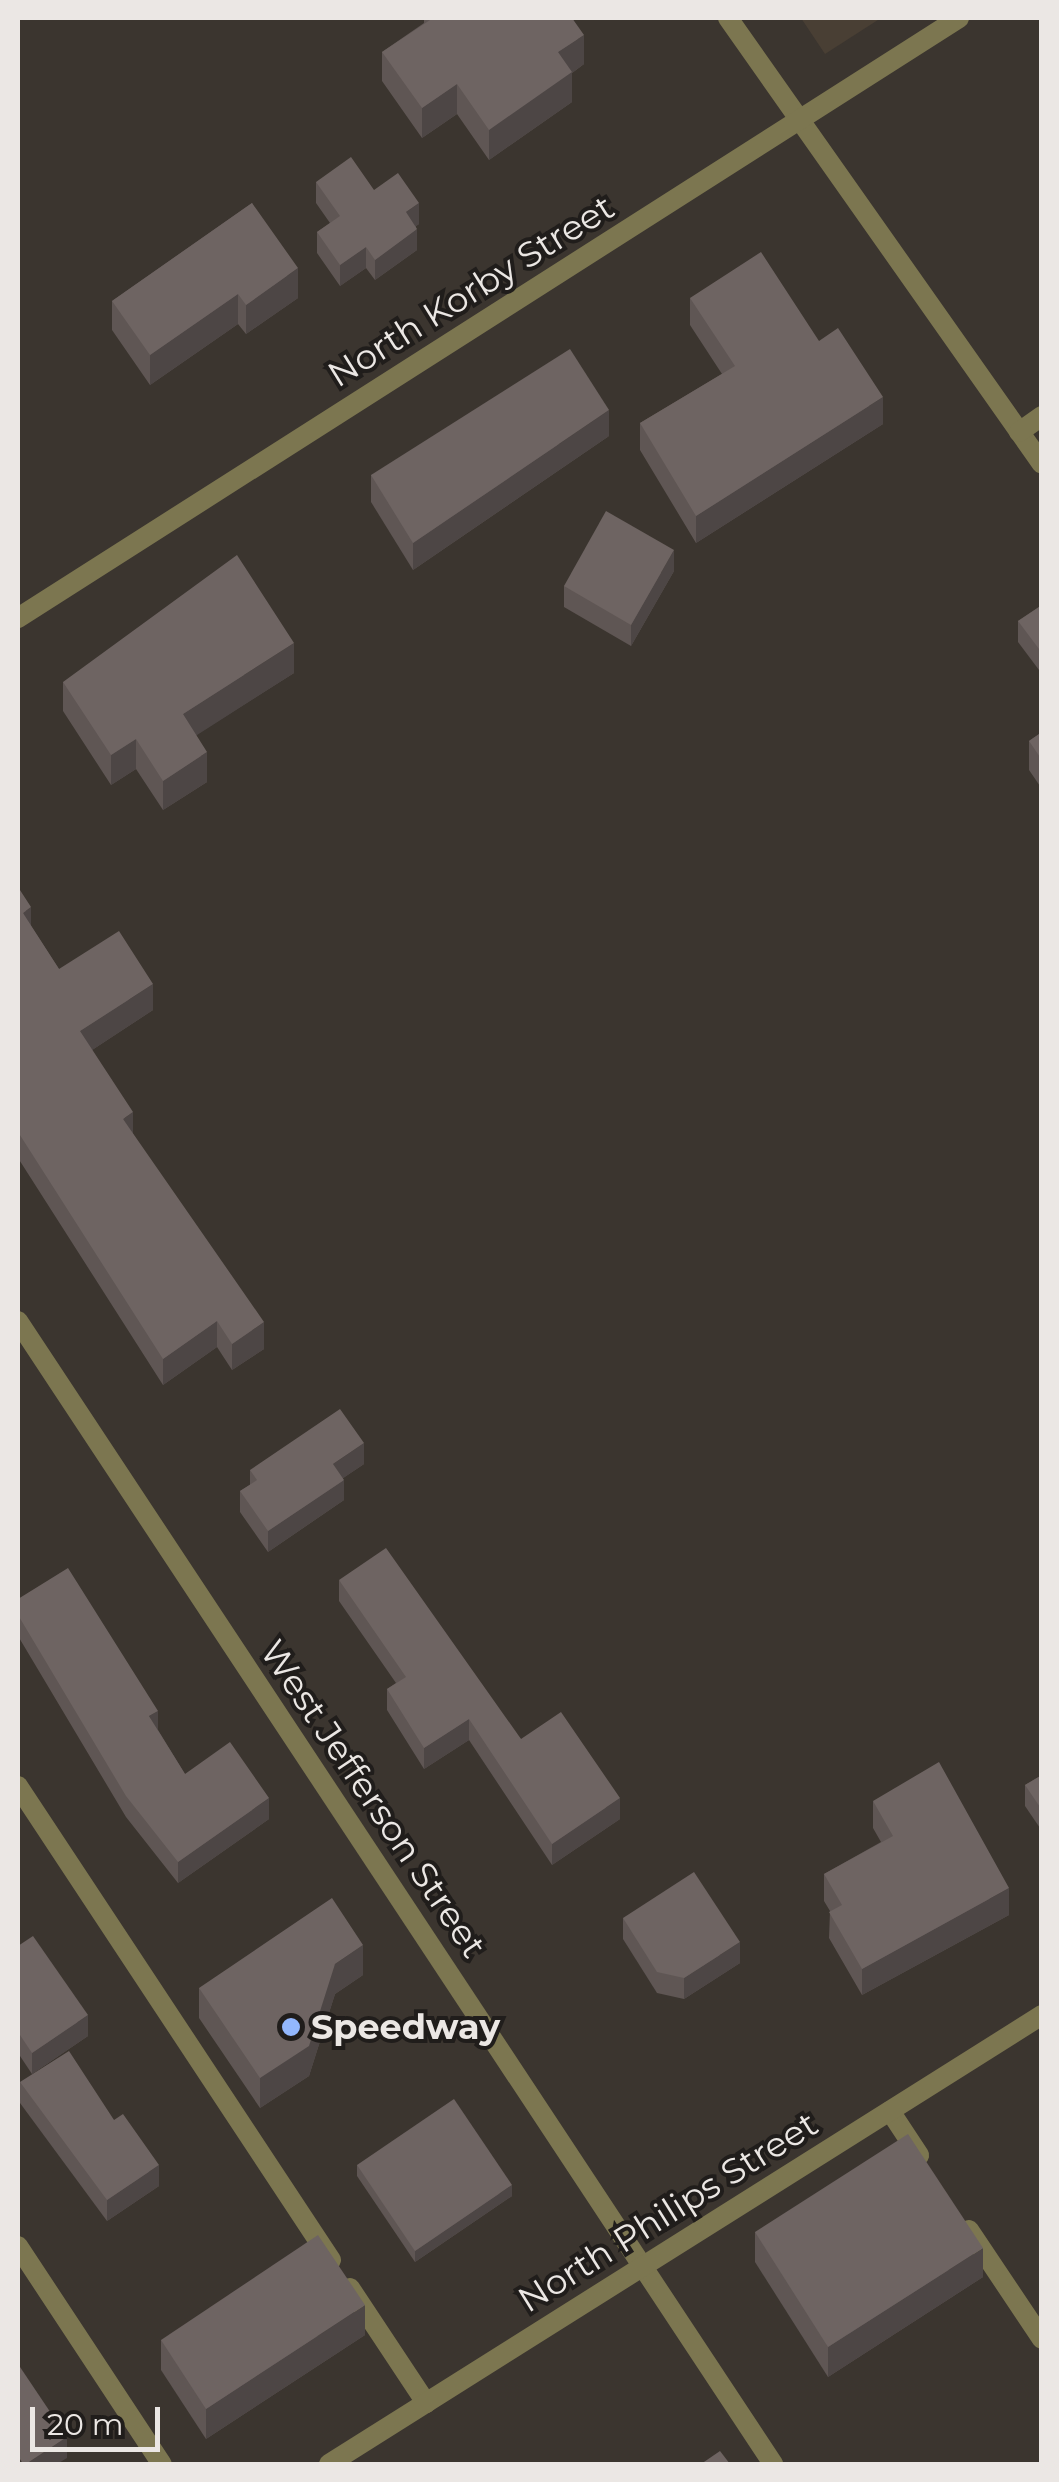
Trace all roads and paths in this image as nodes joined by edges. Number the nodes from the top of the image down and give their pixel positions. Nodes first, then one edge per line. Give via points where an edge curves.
1 (728, 18) edge
2 (959, 18) edge
3 (798, 122) junction
4 (1042, 416) edge
5 (1019, 432) junction
6 (1042, 464) edge
7 (18, 618) edge
8 (18, 1321) edge
9 (18, 1786) edge
10 (1042, 2014) edge
11 (890, 2111) junction
12 (933, 2176) edge
13 (955, 2209) edge
14 (18, 2246) edge
15 (644, 2266) junction
16 (1042, 2339) edge
17 (426, 2403) junction
18 (162, 2464) edge
19 (329, 2464) edge
20 (773, 2464) edge

1 - 3 street
2 - 3 street, North Korby Street
3 - 5 street
3 - 7 street, North Korby Street
4 - 5 street
5 - 6 street
8 - 15 street, West Jefferson Street
9 - 17 street
10 - 11 street, North Philips Street
11 - 12 street
11 - 15 street, North Philips Street
13 - 16 street
14 - 18 street
15 - 17 street, North Philips Street
15 - 20 street, West Jefferson Street
17 - 19 street, North Philips Street

